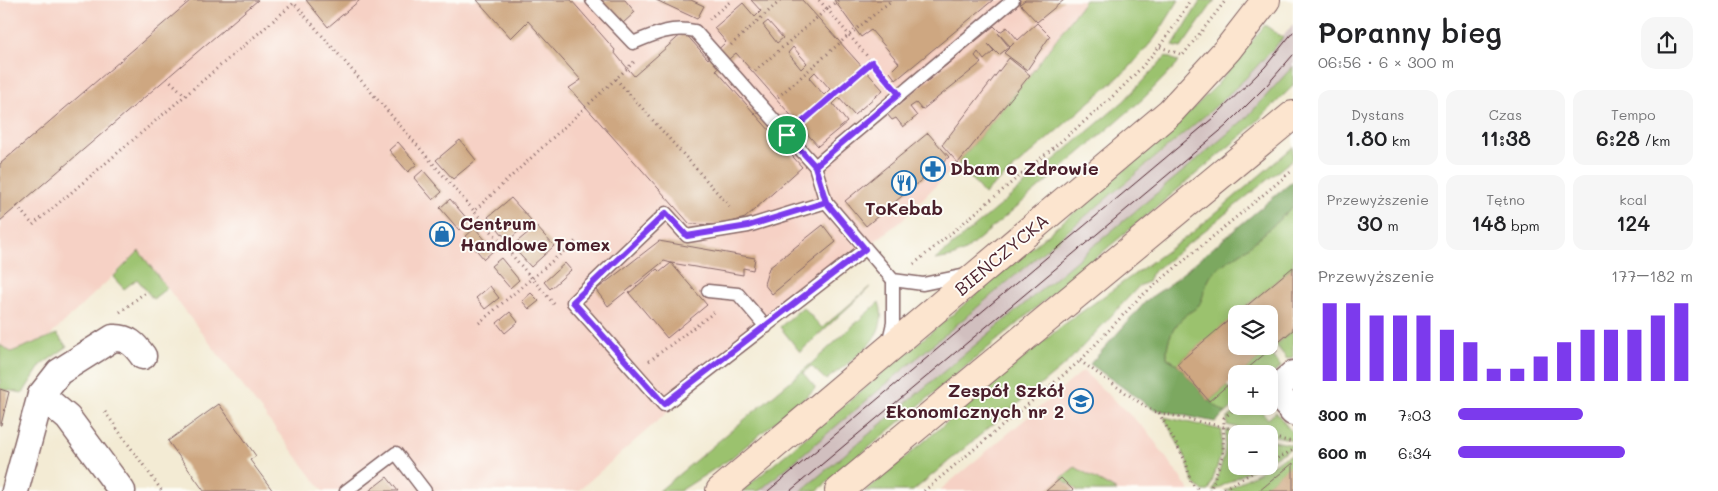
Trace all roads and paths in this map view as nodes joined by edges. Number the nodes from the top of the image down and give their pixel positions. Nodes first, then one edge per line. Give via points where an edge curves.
1 (592, 0) edge
2 (732, 0) edge
3 (782, 0) edge
4 (818, 0) edge
5 (838, 0) edge
6 (892, 0) edge
7 (1013, 0) edge
8 (1190, 0) edge
9 (1226, 0) edge
10 (1266, 0) edge
11 (293, 1) edge
12 (826, 9) junction
13 (695, 31) junction
14 (849, 36) junction
15 (1160, 47) junction
16 (718, 56) junction
17 (635, 61) dead end
18 (872, 62) junction
19 (167, 78) dead end
20 (616, 79) junction
21 (742, 83) junction
22 (185, 94) junction
23 (899, 94) junction
24 (765, 109) junction
25 (1293, 115) edge
26 (787, 135) junction
27 (815, 166) junction
28 (1293, 170) edge
29 (826, 202) junction
30 (17, 206) dead end
31 (474, 211) junction
32 (748, 226) junction
33 (577, 240) dead end
34 (865, 249) junction
35 (917, 261) dead end
36 (987, 267) junction
37 (533, 280) junction
38 (893, 280) junction
39 (708, 291) dead end
40 (738, 294) junction
41 (556, 306) dead end
42 (479, 323) dead end
43 (766, 327) junction
44 (885, 353) junction
45 (143, 356) dead end
46 (1080, 361) junction
47 (634, 372) junction
48 (1293, 374) edge
49 (41, 395) junction
50 (105, 412) dead end
51 (1158, 412) junction
52 (1293, 412) edge
53 (1228, 415) edge
54 (1224, 427) junction
55 (1228, 428) edge
56 (1278, 439) edge
57 (1293, 442) edge
58 (1293, 450) edge
59 (1278, 458) edge
60 (1248, 475) edge
61 (14, 491) edge
62 (122, 491) edge
63 (162, 491) edge
64 (346, 491) edge
65 (425, 491) edge
66 (720, 491) edge
67 (839, 491) edge
68 (924, 491) edge
69 (1200, 491) edge
70 (1210, 491) edge
71 (1220, 491) edge

1 - 13 lane via 633,43 680,28
2 - 13 path
3 - 16 path
4 - 12 path
5 - 12 path
6 - 14 path
7 - 23 lane
8 - 15 path
9 - 15 path via 1182,55
10 - 36 main road, BIEŃCZYCKA via 1170,112
11 - 22 path
11 - 31 path
12 - 14 path
12 - 21 path
13 - 16 lane
14 - 18 path
14 - 24 path
15 - 35 path via 1115,95
16 - 21 lane
17 - 20 path
18 - 23 path
18 - 26 path
19 - 22 path
20 - 31 path
20 - 32 path
21 - 24 lane
22 - 30 path via 33,226
23 - 27 lane
24 - 26 lane
25 - 67 main road
26 - 27 lane
27 - 29 lane
28 - 46 path via 1138,298
29 - 32 lane
29 - 34 lane
31 - 37 path
32 - 47 lane via 687,236 666,213 573,302
33 - 37 path
34 - 38 lane
34 - 43 lane
36 - 38 lane via 923,284
36 - 44 main road, BIEŃCZYCKA
37 - 41 path
37 - 42 path
38 - 44 lane via 893,323
39 - 40 lane
40 - 43 lane
40 - 47 path
43 - 47 lane via 664,404
44 - 66 main road, BIEŃCZYCKA
45 - 49 street via 129,341 113,338 59,372
46 - 51 path
46 - 68 path
48 - 52 street via 1274,390
49 - 61 street
49 - 62 street via 68,418
50 - 63 path
51 - 54 path
51 - 69 path via 1186,462 1192,483
53 - 54 path via 1224,418
54 - 55 path
54 - 70 path via 1223,454
56 - 57 path
58 - 59 path
60 - 71 path
64 - 65 lane via 396,453

